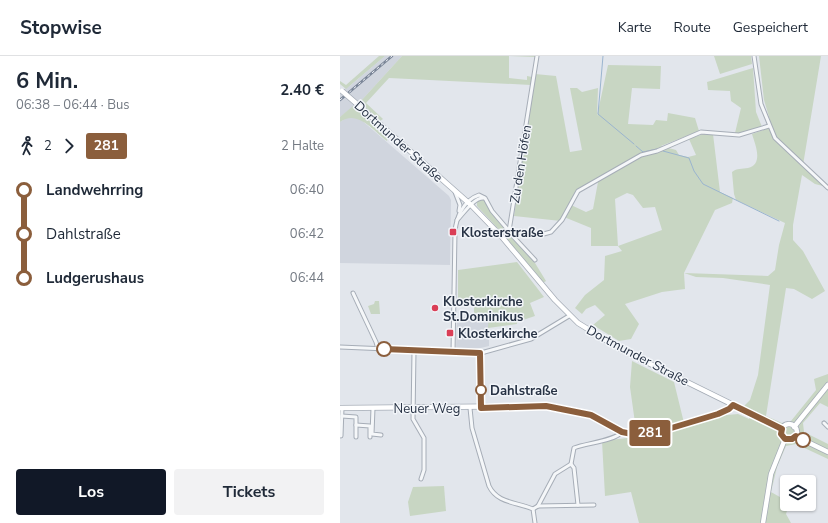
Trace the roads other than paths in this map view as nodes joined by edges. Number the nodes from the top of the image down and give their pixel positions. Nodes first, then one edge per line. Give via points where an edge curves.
1 (537, 56) edge
2 (754, 56) edge
3 (341, 90) edge
4 (769, 126) junction
5 (828, 188) edge
6 (455, 192) junction
7 (470, 204) junction
8 (459, 213) junction
9 (457, 220) junction
10 (509, 231) junction
11 (535, 260) dead end
12 (353, 293) dead end
13 (569, 316) junction
14 (340, 347) edge
15 (378, 349) junction
16 (414, 351) junction
17 (453, 353) junction
18 (480, 353) junction
19 (828, 385) edge
20 (733, 405) junction
21 (341, 408) edge
22 (373, 408) junction
23 (414, 408) junction
24 (470, 408) junction
25 (481, 408) junction
26 (342, 416) junction
27 (824, 424) dead end
28 (356, 425) junction
29 (371, 426) junction
30 (794, 427) junction
31 (828, 427) edge
32 (782, 429) junction
33 (622, 432) junction
34 (381, 435) dead end
35 (341, 436) dead end
36 (796, 436) junction
37 (356, 437) dead end
38 (370, 437) dead end
39 (785, 439) junction
40 (828, 452) edge
41 (572, 464) junction
42 (421, 479) dead end
43 (578, 505) junction
44 (594, 505) dead end
45 (538, 506) junction
46 (533, 509) junction
47 (535, 523) edge
48 (762, 523) edge

1 - 10 street, Zu den Höfen
2 - 4 street via 761,104
3 - 6 main road, Dortmunder Straße, bridge
4 - 5 street via 775,138
4 - 10 street via 739,135 702,132 641,155 578,191 562,220 551,232 540,235
6 - 7 main road, Dortmunder Straße
6 - 8 street via 460,205
7 - 8 street
7 - 9 street
7 - 10 street, Zu den Höfen via 473,197 479,195 485,198
7 - 13 main road, Dortmunder Straße via 502,237
8 - 9 street
9 - 17 street
10 - 11 street
12 - 15 street
13 - 18 street via 531,338
13 - 20 main road, Dortmunder Straße via 618,348
14 - 15 street
15 - 16 street
16 - 17 street
16 - 23 street
17 - 18 street
18 - 25 street
19 - 30 main road
20 - 32 main road, Dortmunder Straße
20 - 33 main road, Neuer Weg via 718,414 658,432
21 - 22 main road, Neuer Weg
21 - 26 street, Neuer Weg
22 - 23 main road, Neuer Weg
22 - 29 street
23 - 24 main road, Neuer Weg
23 - 42 street via 413,419 424,438 424,470
24 - 25 main road, Neuer Weg
24 - 46 street via 472,428 492,493 498,498
25 - 33 main road, Neuer Weg via 546,406 591,415
26 - 28 street via 356,417
26 - 35 street, Neuer Weg
27 - 31 street
28 - 29 street
28 - 37 street
29 - 34 street via 372,434
29 - 38 street
30 - 32 main road via 787,425
30 - 36 main road
32 - 39 main road via 781,434
33 - 41 street via 618,437 574,448
36 - 39 main road
36 - 40 main road
39 - 48 main road via 771,474
41 - 43 street
41 - 45 street via 555,474
43 - 44 street
43 - 45 street
45 - 46 street
46 - 47 street

